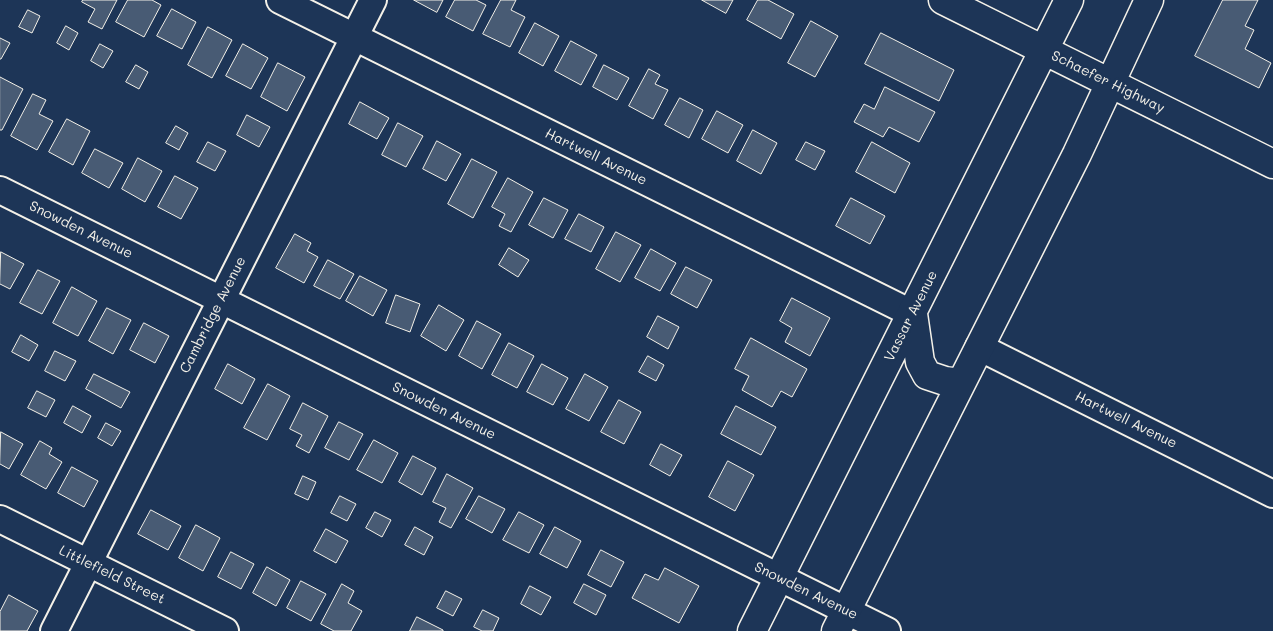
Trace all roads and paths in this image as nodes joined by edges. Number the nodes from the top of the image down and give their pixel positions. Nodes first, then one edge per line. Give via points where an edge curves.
1 (280, 0) edge
2 (373, 0) edge
3 (943, 0) edge
4 (1069, 0) edge
5 (1149, 0) edge
6 (354, 37) junction
7 (1044, 50) junction
8 (1110, 83) junction
9 (1273, 164) edge
10 (0, 190) edge
11 (221, 300) junction
12 (912, 314) junction
13 (979, 347) junction
14 (960, 383) junction
15 (1273, 494) edge
16 (0, 519) edge
17 (88, 563) junction
18 (779, 578) junction
19 (841, 621) edge
20 (54, 631) edge
21 (225, 631) edge
22 (752, 631) edge
23 (887, 631) edge

1 - 6 street, Hartwell Avenue
2 - 6 street, Cambridge Avenue
3 - 7 street, Schaefer Highway
4 - 7 street, Vassar Avenue
5 - 8 street
6 - 11 street, Cambridge Avenue
6 - 12 street, Hartwell Avenue
7 - 8 street, Schaefer Highway
7 - 12 street, Vassar Avenue
8 - 9 street, Schaefer Highway
8 - 13 street
10 - 11 street, Snowden Avenue
11 - 17 street, Cambridge Avenue
11 - 18 street, Snowden Avenue
12 - 14 street via 920,362 927,375
12 - 18 street, Vassar Avenue
13 - 14 street
13 - 15 street, Hartwell Avenue
14 - 19 street
16 - 17 street, Littlefield Street
17 - 20 street, Cambridge Avenue
17 - 21 street, Littlefield Street
18 - 19 street, Snowden Avenue
18 - 22 street, Vassar Avenue
19 - 23 street, Snowden Avenue

